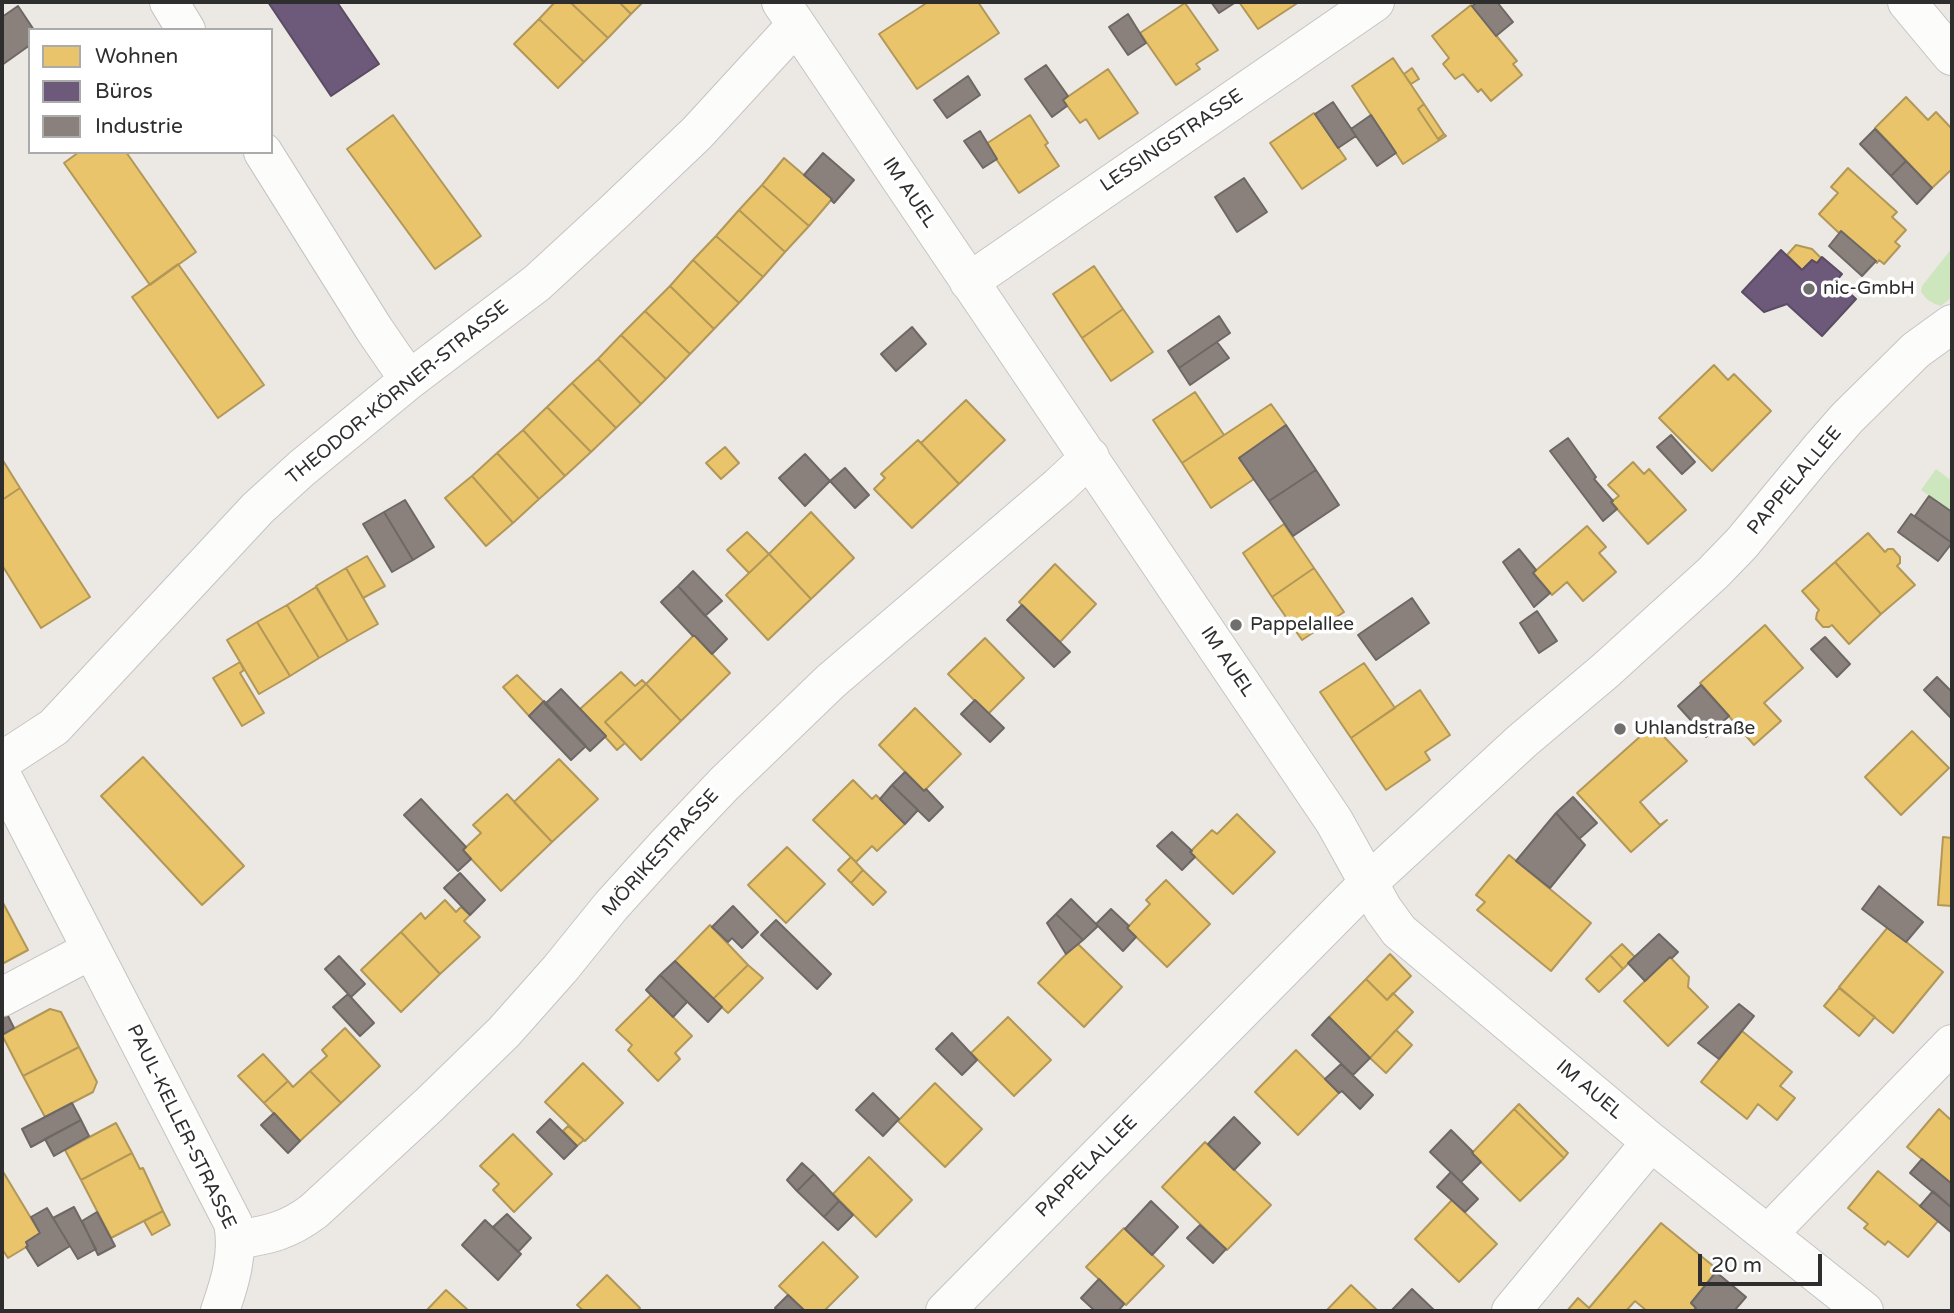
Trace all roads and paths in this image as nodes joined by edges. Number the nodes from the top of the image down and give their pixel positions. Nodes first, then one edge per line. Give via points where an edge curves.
1 (169, 2) edge
2 (1375, 2) edge
3 (1907, 2) edge
4 (788, 13) edge
5 (185, 28) edge
6 (1952, 56) edge
7 (264, 154) edge
8 (969, 282) junction
9 (1952, 324) edge
10 (409, 380) junction
11 (1090, 457) junction
12 (2, 761) edge
13 (2, 776) edge
14 (1367, 883) junction
15 (91, 950) junction
16 (2, 998) edge
17 (1952, 1044) edge
18 (1651, 1142) junction
19 (1768, 1234) junction
20 (236, 1240) junction
21 (220, 1311) edge
22 (945, 1311) edge
23 (1511, 1311) edge
24 (1864, 1311) edge

1 - 5 street
2 - 8 street, LESSINGSTRASSE
3 - 6 street
4 - 8 street, IM AUEL
4 - 10 street, THEODOR-KÖRNER-STRASSE via 697,133 537,282
7 - 10 street
8 - 11 street, IM AUEL
9 - 14 street, PAPPELALLEE via 1916,350 1847,418 1713,573
10 - 12 street, THEODOR-KÖRNER-STRASSE via 257,508 54,727
11 - 14 street, IM AUEL via 1334,821
11 - 20 street, MÖRIKESTRASSE via 831,681 741,766 668,842 504,1032 323,1203 297,1224
13 - 15 street, PAUL-KELLER-STRASSE
14 - 18 street, IM AUEL via 1398,930
14 - 22 street, PAPPELALLEE
15 - 16 street
15 - 20 street, PAUL-KELLER-STRASSE via 225,1206
17 - 19 street
18 - 19 street, IM AUEL
18 - 23 street
19 - 24 street, IM AUEL
20 - 21 street, PAUL-KELLER-STRASSE via 230,1283

